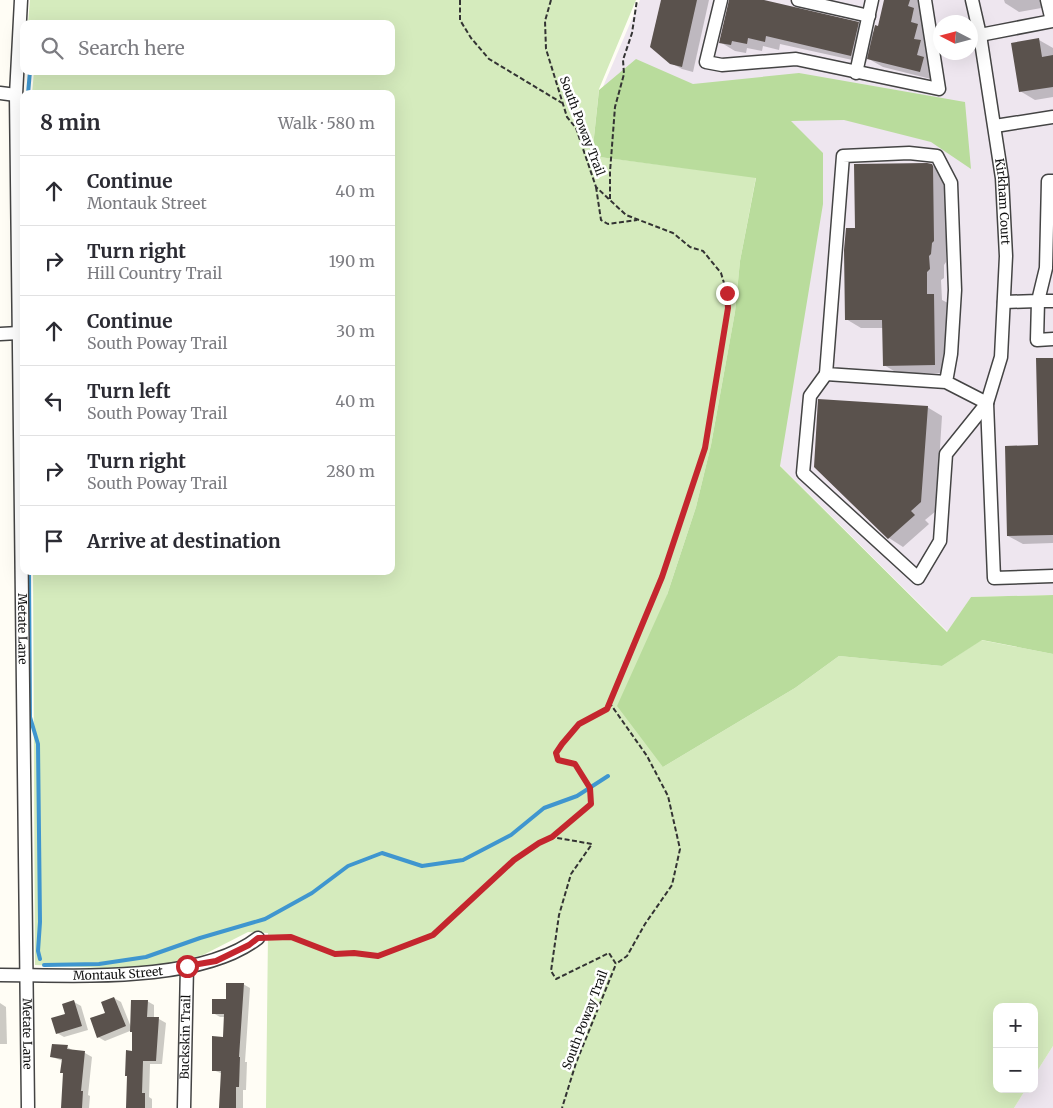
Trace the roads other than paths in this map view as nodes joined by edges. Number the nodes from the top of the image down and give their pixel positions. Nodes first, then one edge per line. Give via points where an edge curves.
1 (21, 0) edge
2 (721, 0) edge
3 (798, 0) edge
4 (872, 0) edge
5 (926, 0) edge
6 (972, 0) edge
7 (1047, 0) edge
8 (869, 16) junction
9 (1053, 22) edge
10 (980, 34) junction
11 (856, 73) junction
12 (0, 93) edge
13 (16, 95) junction
14 (1053, 117) edge
15 (995, 126) junction
16 (1053, 181) edge
17 (1050, 268) edge
18 (1053, 301) edge
19 (1004, 302) junction
20 (1038, 302) junction
21 (19, 333) junction
22 (0, 334) edge
23 (1053, 339) edge
24 (826, 374) junction
25 (946, 382) junction
26 (987, 403) junction
27 (20, 440) edge
28 (21, 575) edge
29 (1053, 576) edge
30 (258, 938) road end
31 (187, 966) junction
32 (0, 975) edge
33 (25, 975) junction
34 (28, 1108) edge
35 (184, 1108) edge

1 - 13 street, Metate Lane
2 - 11 street via 706,62 722,65 796,59
3 - 8 street
4 - 8 street
5 - 11 street via 939,89
6 - 10 street, Kirkham Court
7 - 9 street
8 - 11 street
9 - 10 street
10 - 15 street, Kirkham Court
12 - 13 street
13 - 21 street, Metate Lane
14 - 15 street
15 - 19 street, Kirkham Court via 1003,187
16 - 17 street via 1048,181
17 - 20 street
18 - 20 street
19 - 20 street
19 - 26 street, Kirkham Court via 1001,357
20 - 23 street via 1037,340
21 - 22 street
21 - 27 street, Metate Lane
24 - 25 street
24 - 25 street via 843,156 909,153 937,156 951,183 955,290
24 - 26 street via 810,396 803,473 918,578 940,541 946,454
25 - 26 street
26 - 29 street via 994,578
28 - 33 street, Metate Lane
30 - 31 street, Montauk Street via 216,961
31 - 33 street, Montauk Street via 138,974
31 - 35 street, Buckskin Trail
32 - 33 street, Montauk Street
33 - 34 street, Metate Lane

